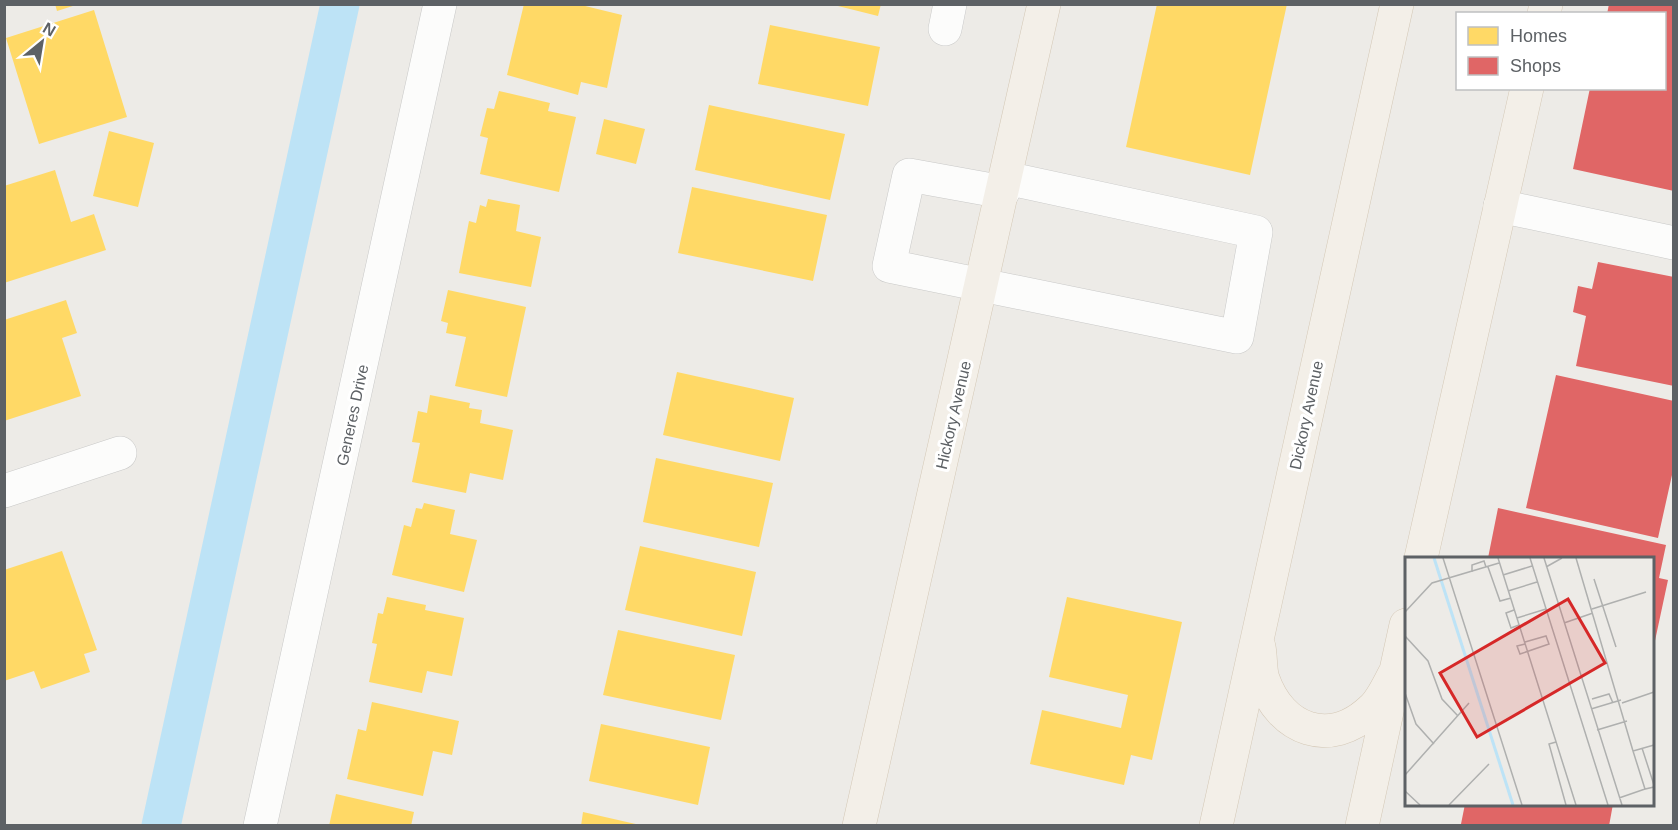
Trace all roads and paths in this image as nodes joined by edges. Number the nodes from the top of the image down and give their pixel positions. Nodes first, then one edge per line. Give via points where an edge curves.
1 (440, 4) edge
2 (1044, 4) edge
3 (1397, 4) edge
4 (1527, 90) edge
5 (1004, 185) junction
6 (1500, 206) junction
7 (1674, 243) edge
8 (982, 287) junction
9 (120, 453) dead end
10 (4, 491) edge
11 (1421, 557) edge
12 (1405, 633) edge
13 (1258, 636) junction
14 (1396, 671) junction
15 (260, 825) edge
16 (859, 825) edge
17 (1216, 825) edge
18 (1362, 825) edge

1 - 15 street, Generes Drive
2 - 5 main road, Hickory Avenue
3 - 13 main road, Dickory Avenue
4 - 6 main road
5 - 8 main road, Hickory Avenue
5 - 8 street via 909,175 889,266
5 - 8 street via 1256,232 1237,337
6 - 7 street
6 - 11 main road
8 - 16 main road, Hickory Avenue
9 - 10 street
12 - 14 main road
13 - 14 main road via 1263,679 1282,713 1313,732 1346,729 1373,709
13 - 17 main road, Dickory Avenue
14 - 18 main road

